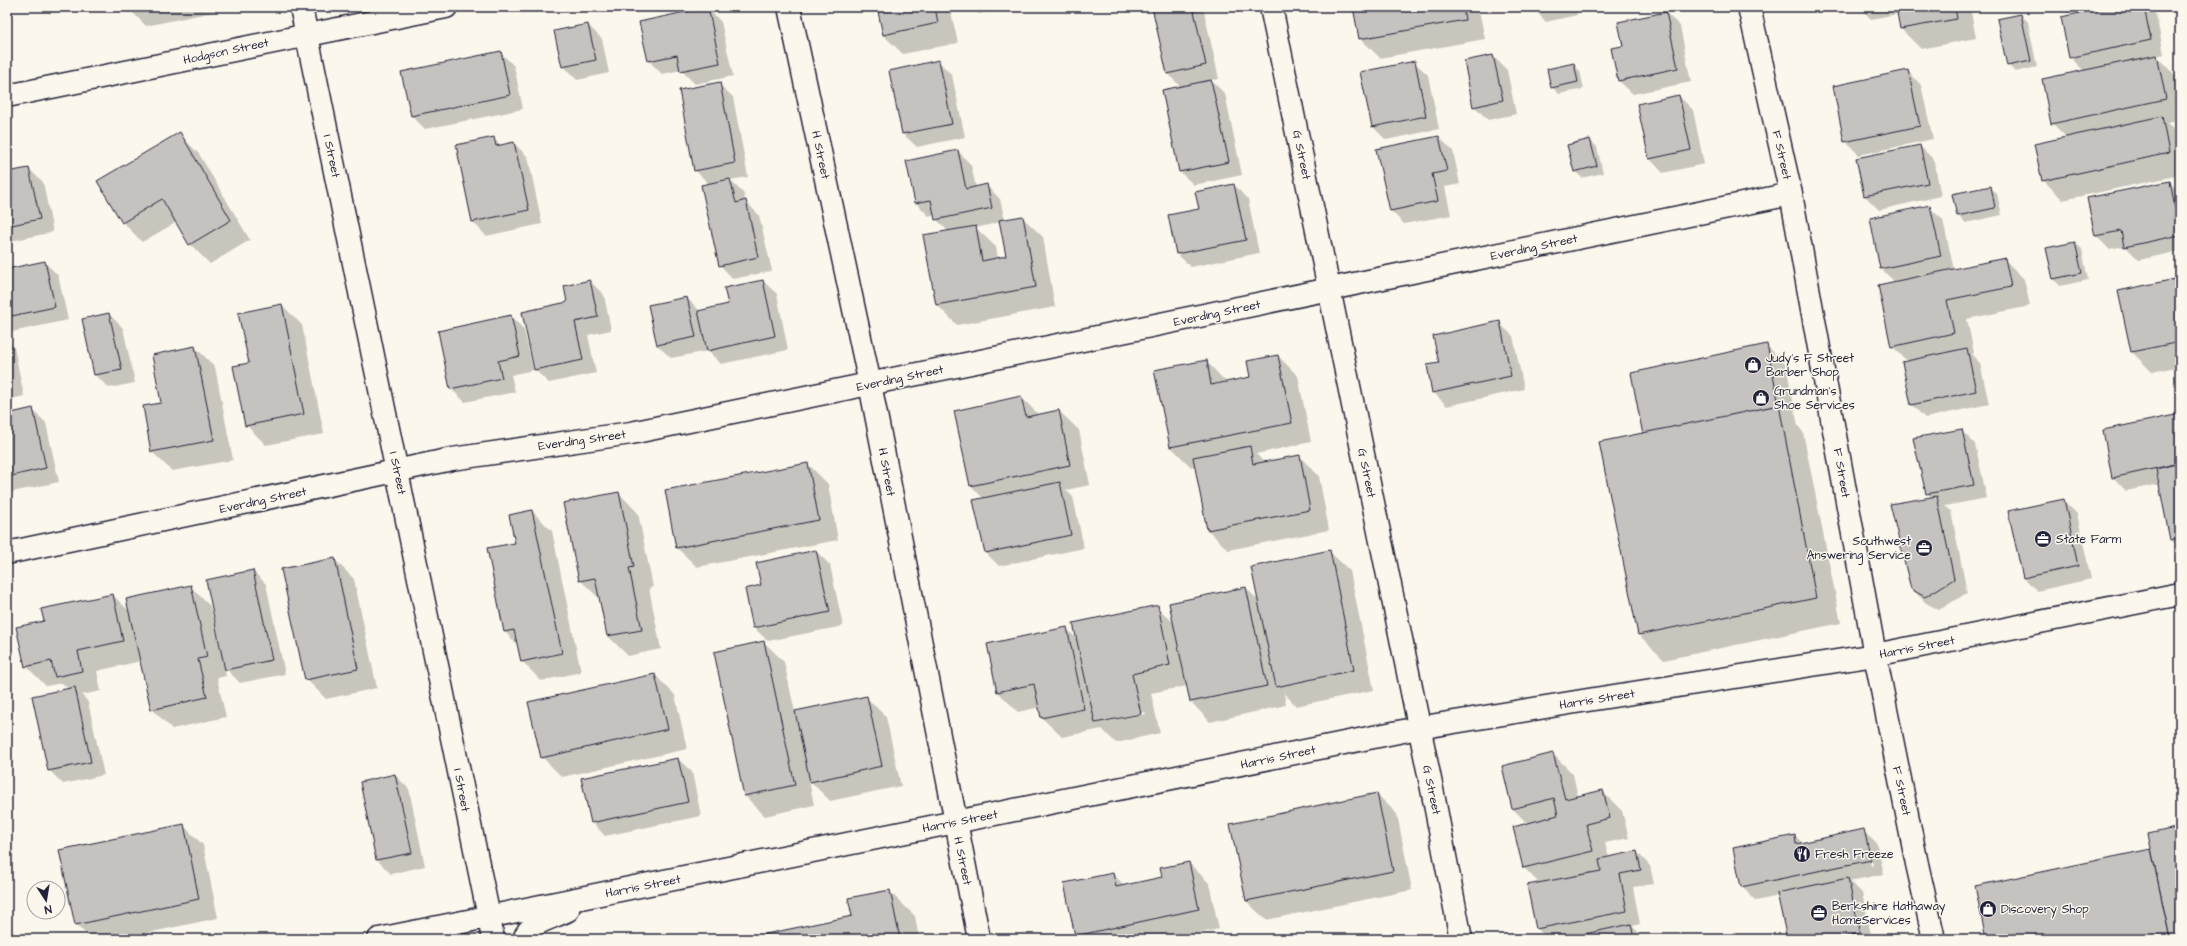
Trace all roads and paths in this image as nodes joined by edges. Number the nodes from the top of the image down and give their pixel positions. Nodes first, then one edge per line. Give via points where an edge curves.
1 (301, 7) edge
2 (446, 7) edge
3 (789, 7) edge
4 (1272, 7) edge
5 (1749, 7) edge
6 (307, 34) junction
7 (7, 96) edge
8 (1791, 194) junction
9 (1329, 290) junction
10 (870, 384) junction
11 (398, 472) junction
12 (7, 553) edge
13 (2180, 594) edge
14 (1875, 655) junction
15 (1418, 728) junction
16 (955, 822) junction
17 (592, 896) junction
18 (488, 917) junction
19 (380, 939) edge
20 (493, 939) edge
21 (524, 939) edge
22 (979, 939) edge
23 (1461, 939) edge
24 (1934, 939) edge

1 - 6 street, I Street
2 - 6 street, Hodgson Street
3 - 10 street, H Street
4 - 9 street, G Street
5 - 8 street, F Street
6 - 7 street, Hodgson Street
6 - 11 street, I Street
8 - 9 street, Everding Street
8 - 14 street, F Street
9 - 10 street, Everding Street
9 - 15 street, G Street
10 - 11 street, Everding Street via 631,433 452,459
10 - 16 street, H Street
11 - 12 street, Everding Street
11 - 18 street, I Street
13 - 14 street, Harris Street
14 - 15 street, Harris Street
14 - 24 street, F Street
15 - 16 street, Harris Street
15 - 23 street, G Street
16 - 17 street, Harris Street
16 - 22 street, H Street
17 - 18 street, Harris Street
17 - 21 street via 556,917 535,924
18 - 19 street, Harris Street
18 - 20 street, I Street

